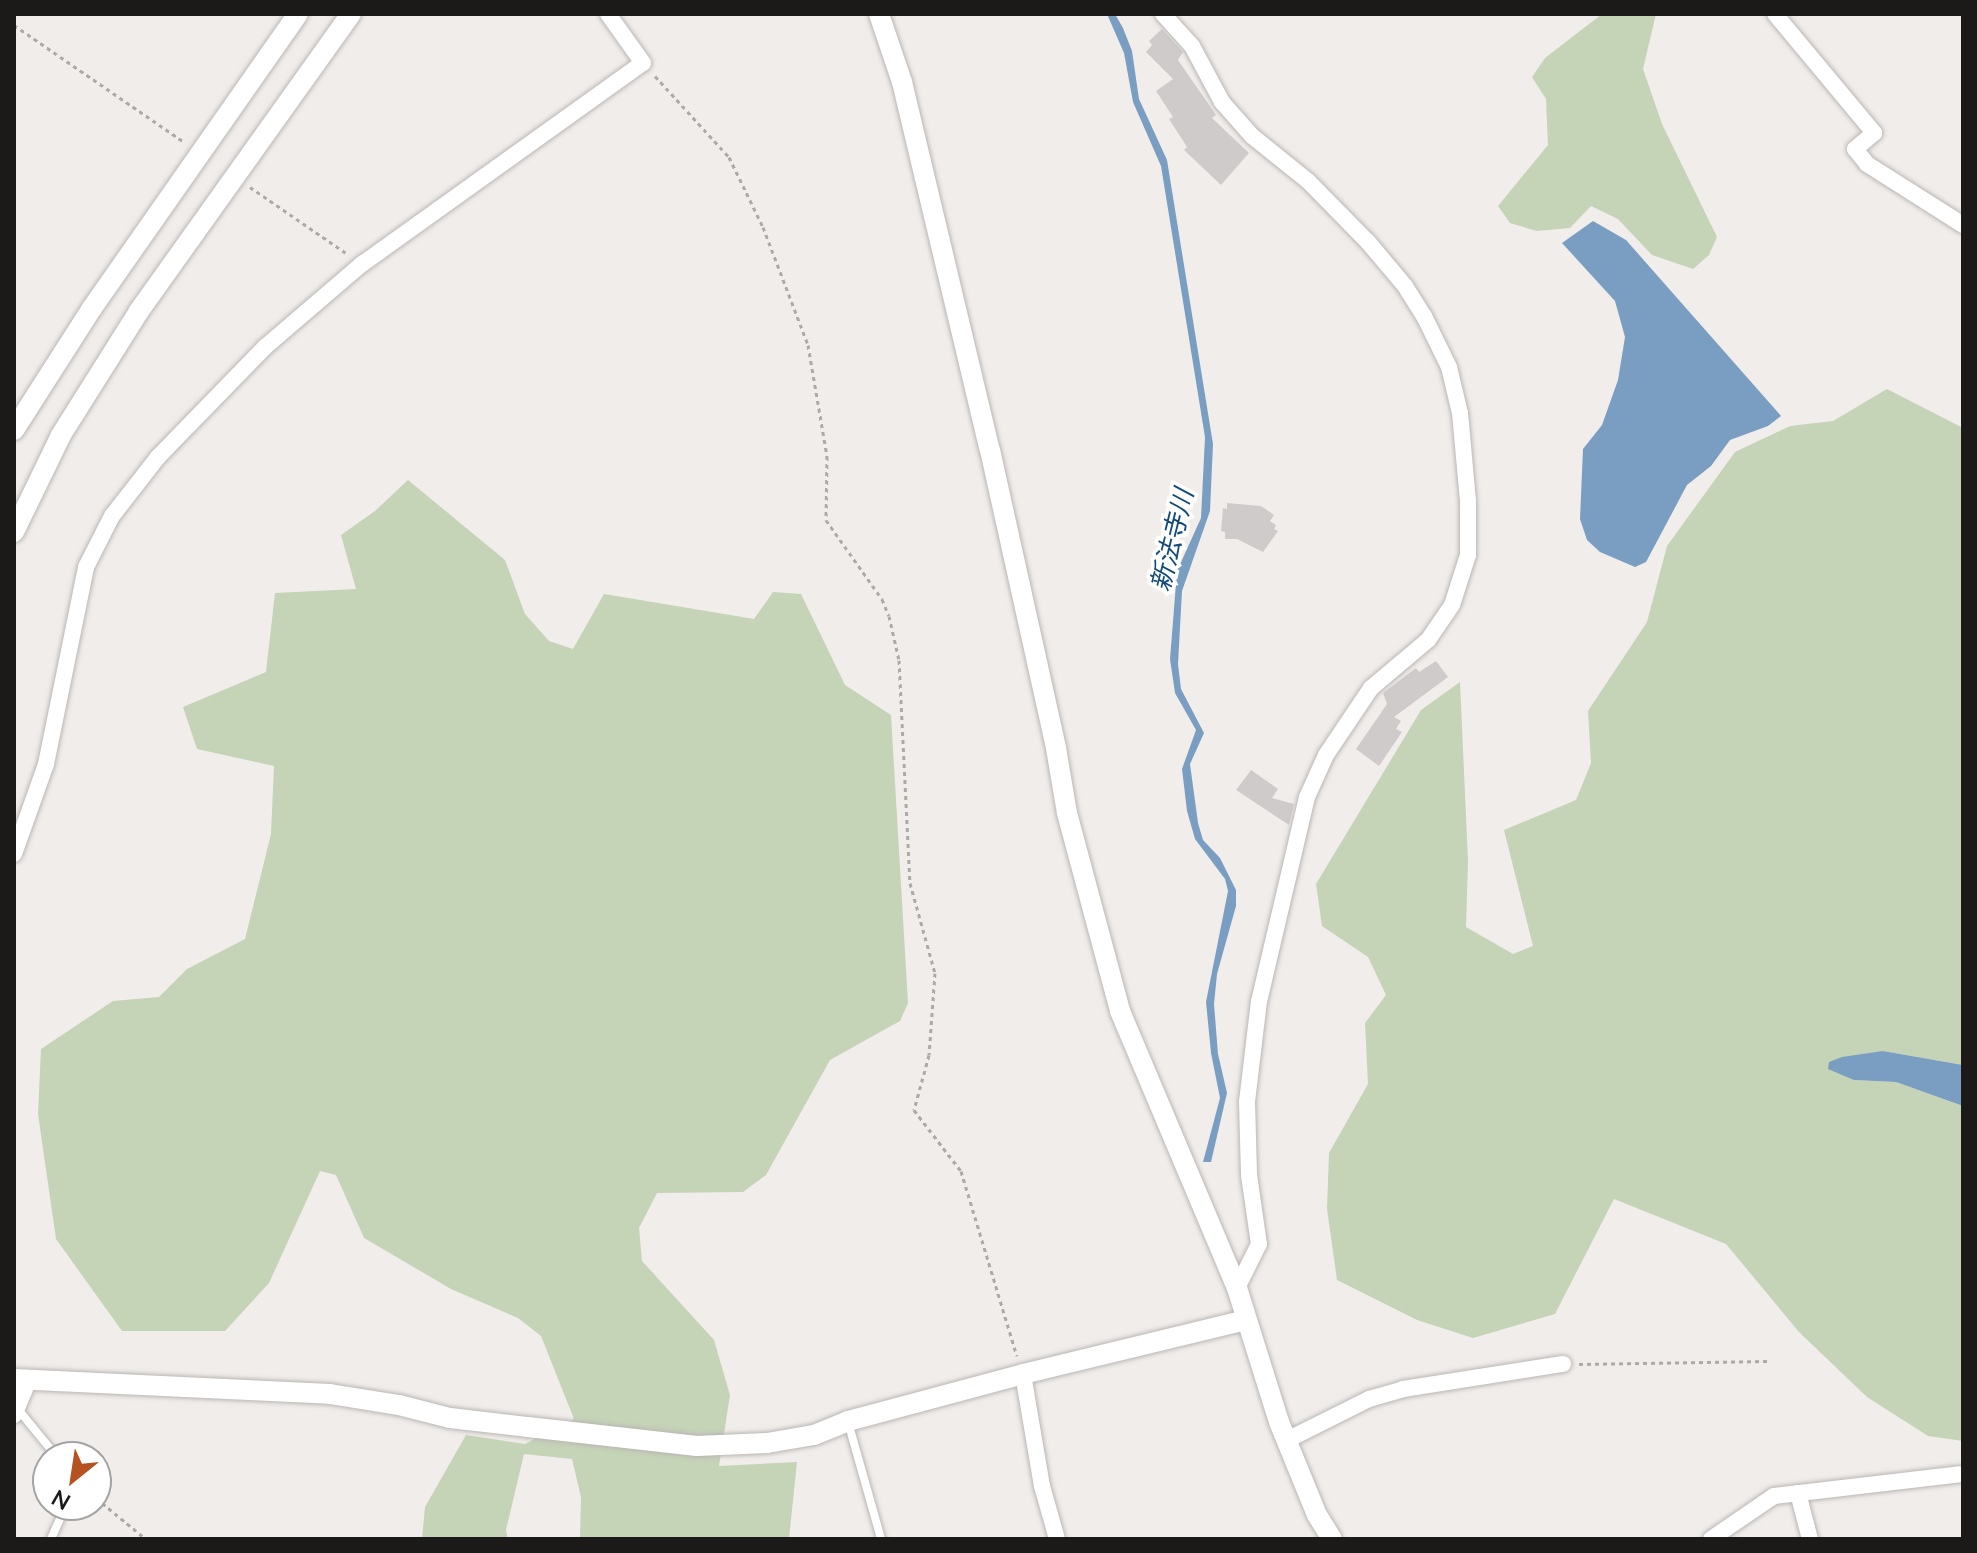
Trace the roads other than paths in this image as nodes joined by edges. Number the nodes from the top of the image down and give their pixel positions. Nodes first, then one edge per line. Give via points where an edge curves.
1 (298, 14) edge
2 (351, 14) edge
3 (608, 14) edge
4 (879, 14) edge
5 (1163, 14) edge
6 (1775, 14) edge
7 (1963, 225) edge
8 (14, 430) edge
9 (14, 532) edge
10 (14, 854) edge
11 (1237, 1288) junction
12 (1246, 1320) junction
13 (1563, 1364) road end
14 (1023, 1374) junction
15 (22, 1380) edge
16 (16, 1412) edge
17 (848, 1421) junction
18 (1287, 1440) junction
19 (42, 1441) edge
20 (1960, 1474) dead end
21 (1798, 1493) junction
22 (881, 1539) edge
23 (1057, 1539) edge
24 (1332, 1539) edge
25 (1711, 1539) edge
26 (1810, 1539) edge

1 - 8 street via 92,308
2 - 9 street via 139,311 61,435
3 - 10 street via 643,63 362,264 265,347 158,457 112,516 86,567 46,764
4 - 11 street via 902,82 990,450 1067,813 1120,1011
5 - 11 street via 1192,46 1222,102 1368,242 1424,316 1449,367 1460,413 1468,501 1468,555 1452,605 1428,640 1371,688 1326,755 1307,797 1259,1001 1247,1102 1249,1175 1259,1244
6 - 7 street via 1874,133 1855,149 1867,164
11 - 12 street
12 - 14 street
12 - 18 street
13 - 18 street via 1403,1389 1369,1399
14 - 17 street
14 - 23 street
15 - 16 street
15 - 17 street via 330,1394 450,1418 697,1446 767,1443 814,1435
16 - 19 lane
17 - 22 lane
18 - 24 street
20 - 21 street
21 - 25 street via 1774,1496
21 - 26 street

